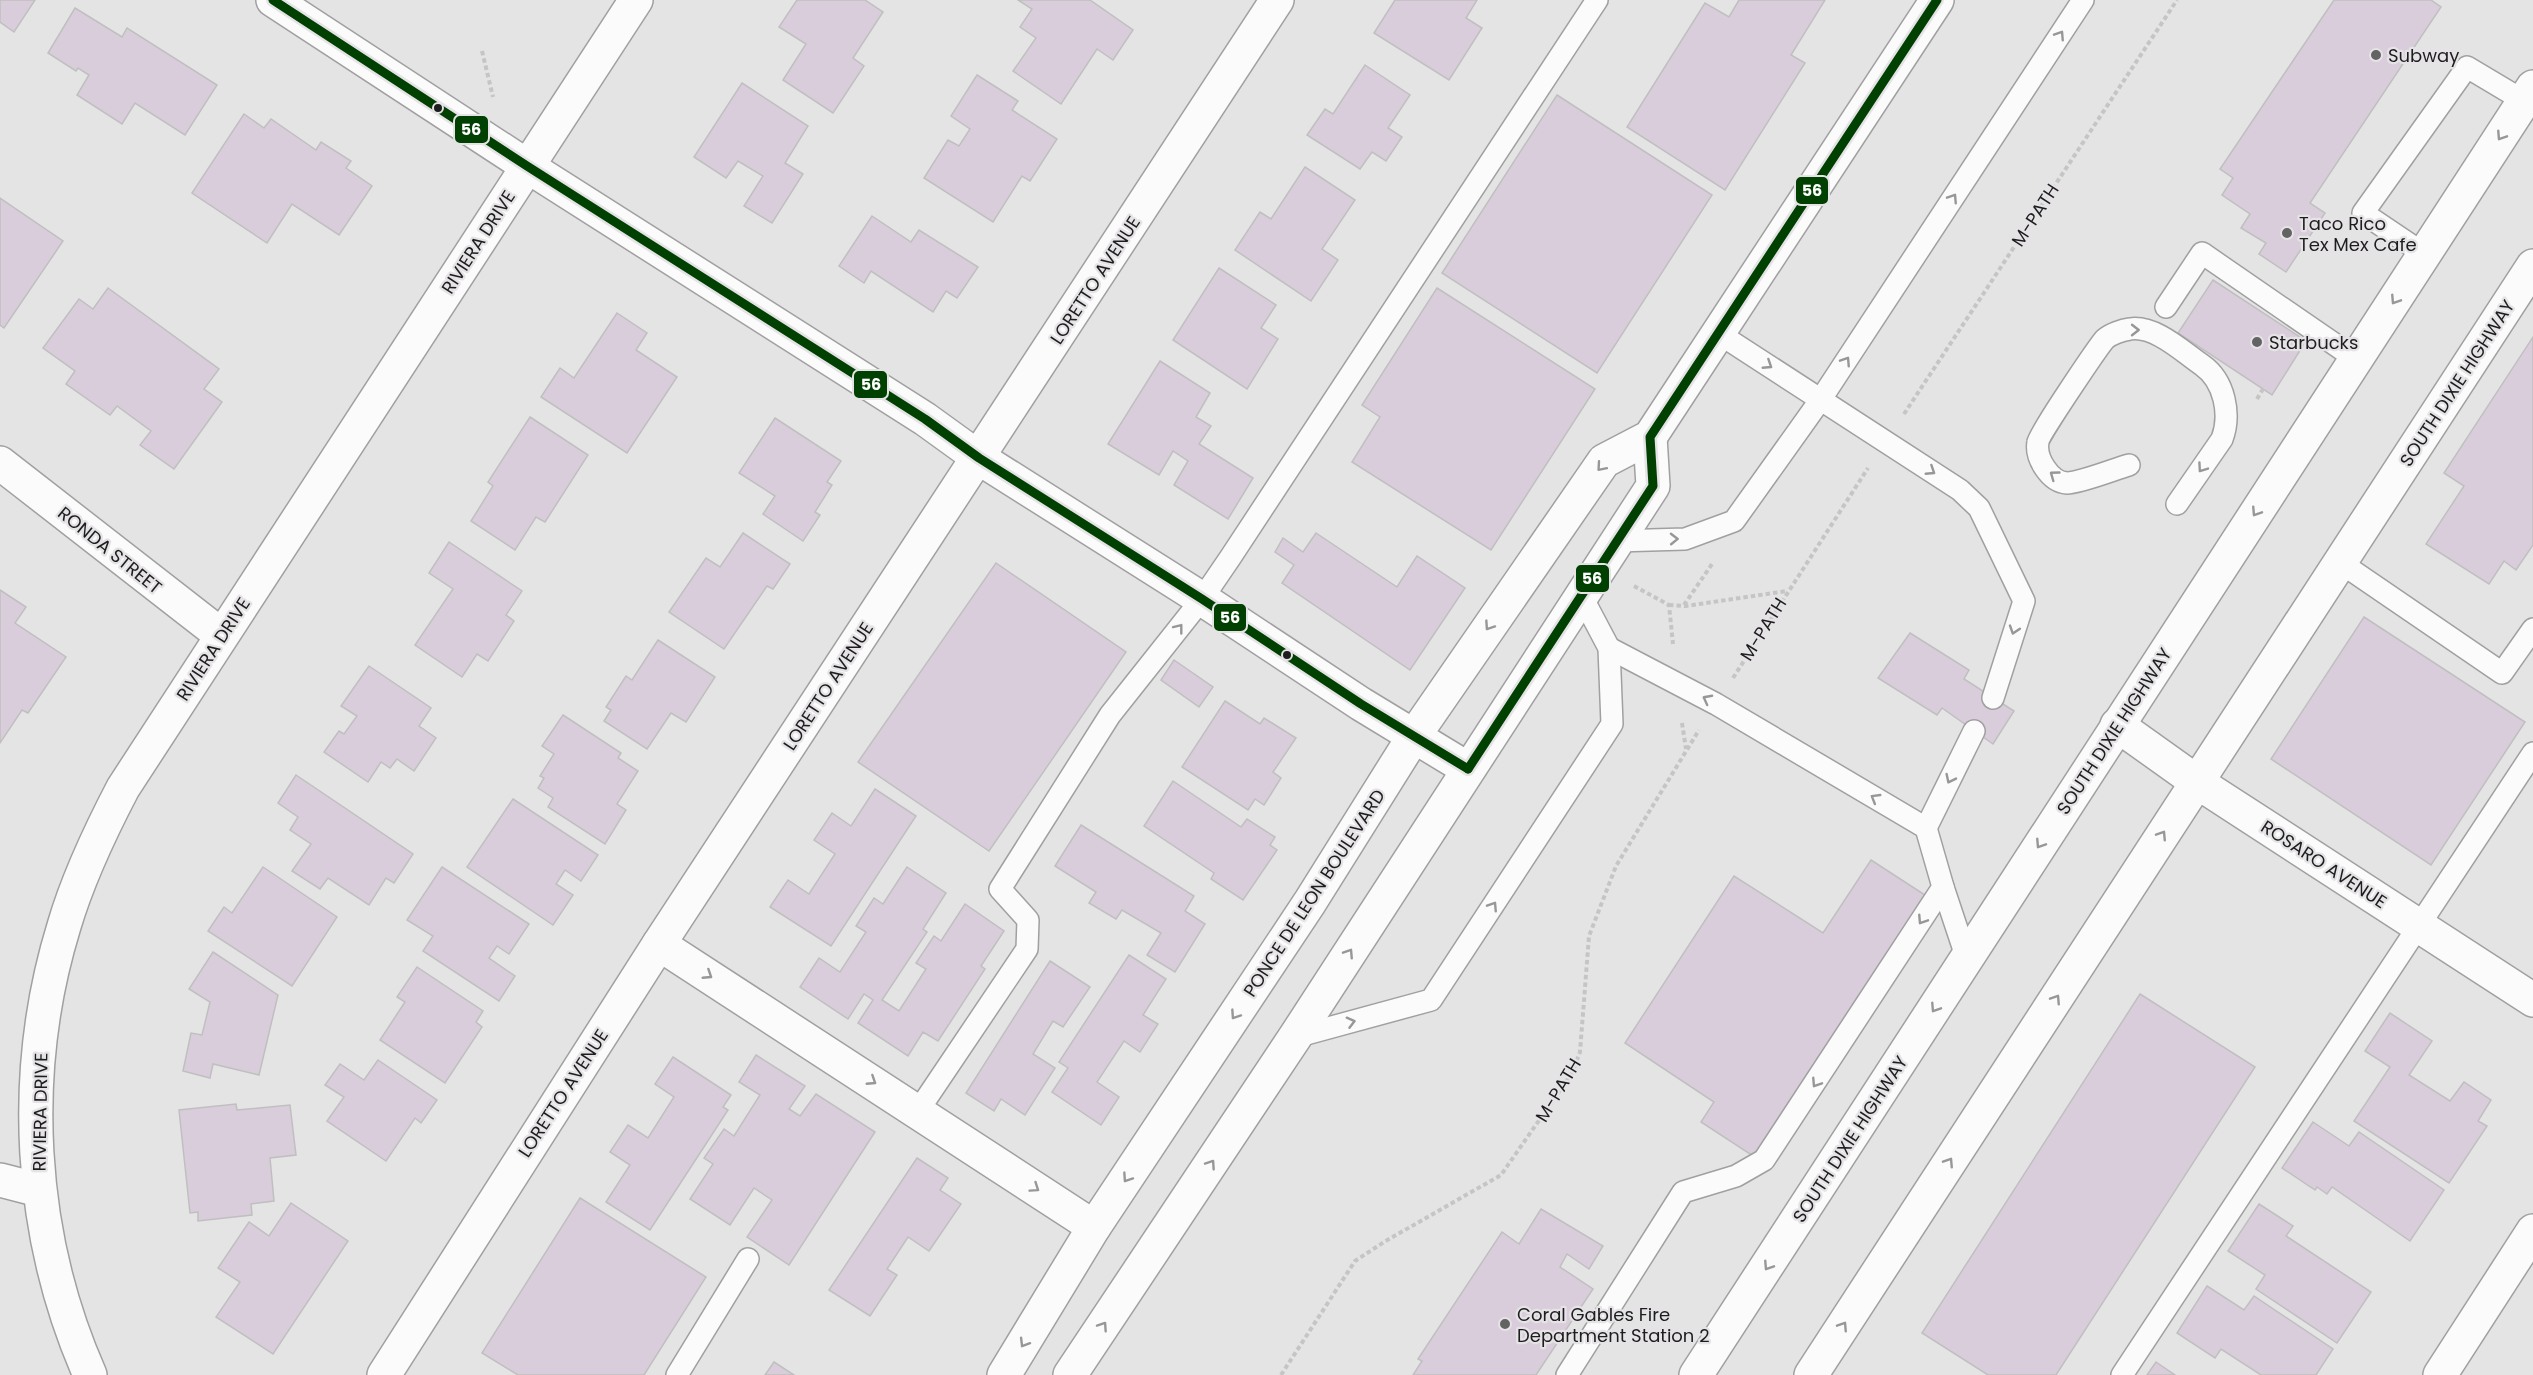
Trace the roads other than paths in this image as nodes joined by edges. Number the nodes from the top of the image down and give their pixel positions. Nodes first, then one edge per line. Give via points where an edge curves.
1 (273, 0) edge
2 (636, 0) edge
3 (1277, 0) edge
4 (1597, 0) edge
5 (1937, 0) edge
6 (2083, 0) edge
7 (2528, 94) edge
8 (528, 166) junction
9 (2424, 254) junction
10 (2533, 266) edge
11 (2166, 307) dead end
12 (1718, 333) junction
13 (2356, 359) junction
14 (1821, 399) junction
15 (1650, 437) junction
16 (979, 458) junction
17 (0, 463) edge
18 (2129, 465) dead end
19 (2177, 504) dead end
20 (1616, 541) junction
21 (2341, 563) junction
22 (1581, 595) junction
23 (1202, 599) junction
24 (2533, 629) edge
25 (221, 635) junction
26 (1609, 648) junction
27 (1993, 698) dead end
28 (2117, 725) junction
29 (1974, 730) dead end
30 (1414, 736) junction
31 (2533, 753) edge
32 (1468, 769) junction
33 (2197, 782) junction
34 (1926, 828) junction
35 (1943, 887) junction
36 (2420, 927) junction
37 (659, 944) junction
38 (1967, 959) junction
39 (2533, 1000) edge
40 (1295, 1037) junction
41 (918, 1111) junction
42 (0, 1180) edge
43 (39, 1191) junction
44 (1094, 1227) junction
45 (2533, 1231) edge
46 (748, 1259) dead end
47 (1570, 1374) edge
48 (90, 1375) edge
49 (384, 1375) edge
50 (677, 1375) edge
51 (1004, 1375) edge
52 (1070, 1375) edge
53 (1696, 1375) edge
54 (1811, 1375) edge
55 (2122, 1375) edge
56 (2440, 1375) edge

1 - 8 main road
2 - 8 main road, RIVIERA DRIVE
3 - 16 main road, LORETTO AVENUE
4 - 23 lane
5 - 12 main road, PONCE DE LEON BOULEVARD
14 -> 6 lane
7 -> 9 main road, SOUTH DIXIE HIGHWAY
7 - 9 lane via 2467,67 2363,213
8 - 16 main road via 925,419
8 - 25 main road, RIVIERA DRIVE
9 -> 13 main road, SOUTH DIXIE HIGHWAY
10 - 21 main road, SOUTH DIXIE HIGHWAY
11 - 13 lane via 2202,253
12 -> 14 lane
12 - 15 main road, PONCE DE LEON BOULEVARD
13 -> 28 main road, SOUTH DIXIE HIGHWAY
20 -> 14 lane via 1685,539 1734,521
14 -> 27 lane via 1960,490 1979,508 2024,601
15 - 20 main road via 1653,486
15 -> 30 main road, PONCE DE LEON BOULEVARD via 1604,461
16 - 23 main road
16 - 37 main road, LORETTO AVENUE
17 - 25 main road, RONDA STREET
18 -> 19 lane via 2067,483 2044,467 2038,441 2098,347 2119,332 2141,329 2154,333 2205,367 2217,382 2227,412 2222,439
20 - 22 main road
21 - 24 lane via 2502,673
21 - 33 main road, SOUTH DIXIE HIGHWAY
22 - 26 lane
22 - 32 main road
23 - 30 main road
41 -> 23 lane via 1028,949 1028,920 999,888 1110,714
25 - 43 main road, RIVIERA DRIVE via 123,788 93,849 63,927 38,1062
34 -> 26 lane via 1716,704
40 -> 26 lane via 1431,1000 1612,724
28 - 33 main road, ROSARO AVENUE
28 -> 38 main road, SOUTH DIXIE HIGHWAY
29 -> 34 lane
30 - 32 main road
30 -> 44 main road, PONCE DE LEON BOULEVARD via 1310,902
31 - 36 lane
40 -> 32 main road
33 - 36 main road, ROSARO AVENUE
54 -> 33 main road, SOUTH DIXIE HIGHWAY
34 - 35 lane
35 - 38 lane
35 -> 47 lane via 1764,1160 1736,1176 1683,1192
36 - 39 main road, ROSARO AVENUE
36 - 55 lane
37 -> 41 main road
37 - 49 main road, LORETTO AVENUE
38 -> 53 main road, SOUTH DIXIE HIGHWAY
52 -> 40 main road
41 -> 44 main road
42 - 43 main road
43 - 48 main road, RIVIERA DRIVE via 65,1308
44 -> 51 main road, PONCE DE LEON BOULEVARD
45 - 56 main road
46 - 50 lane

